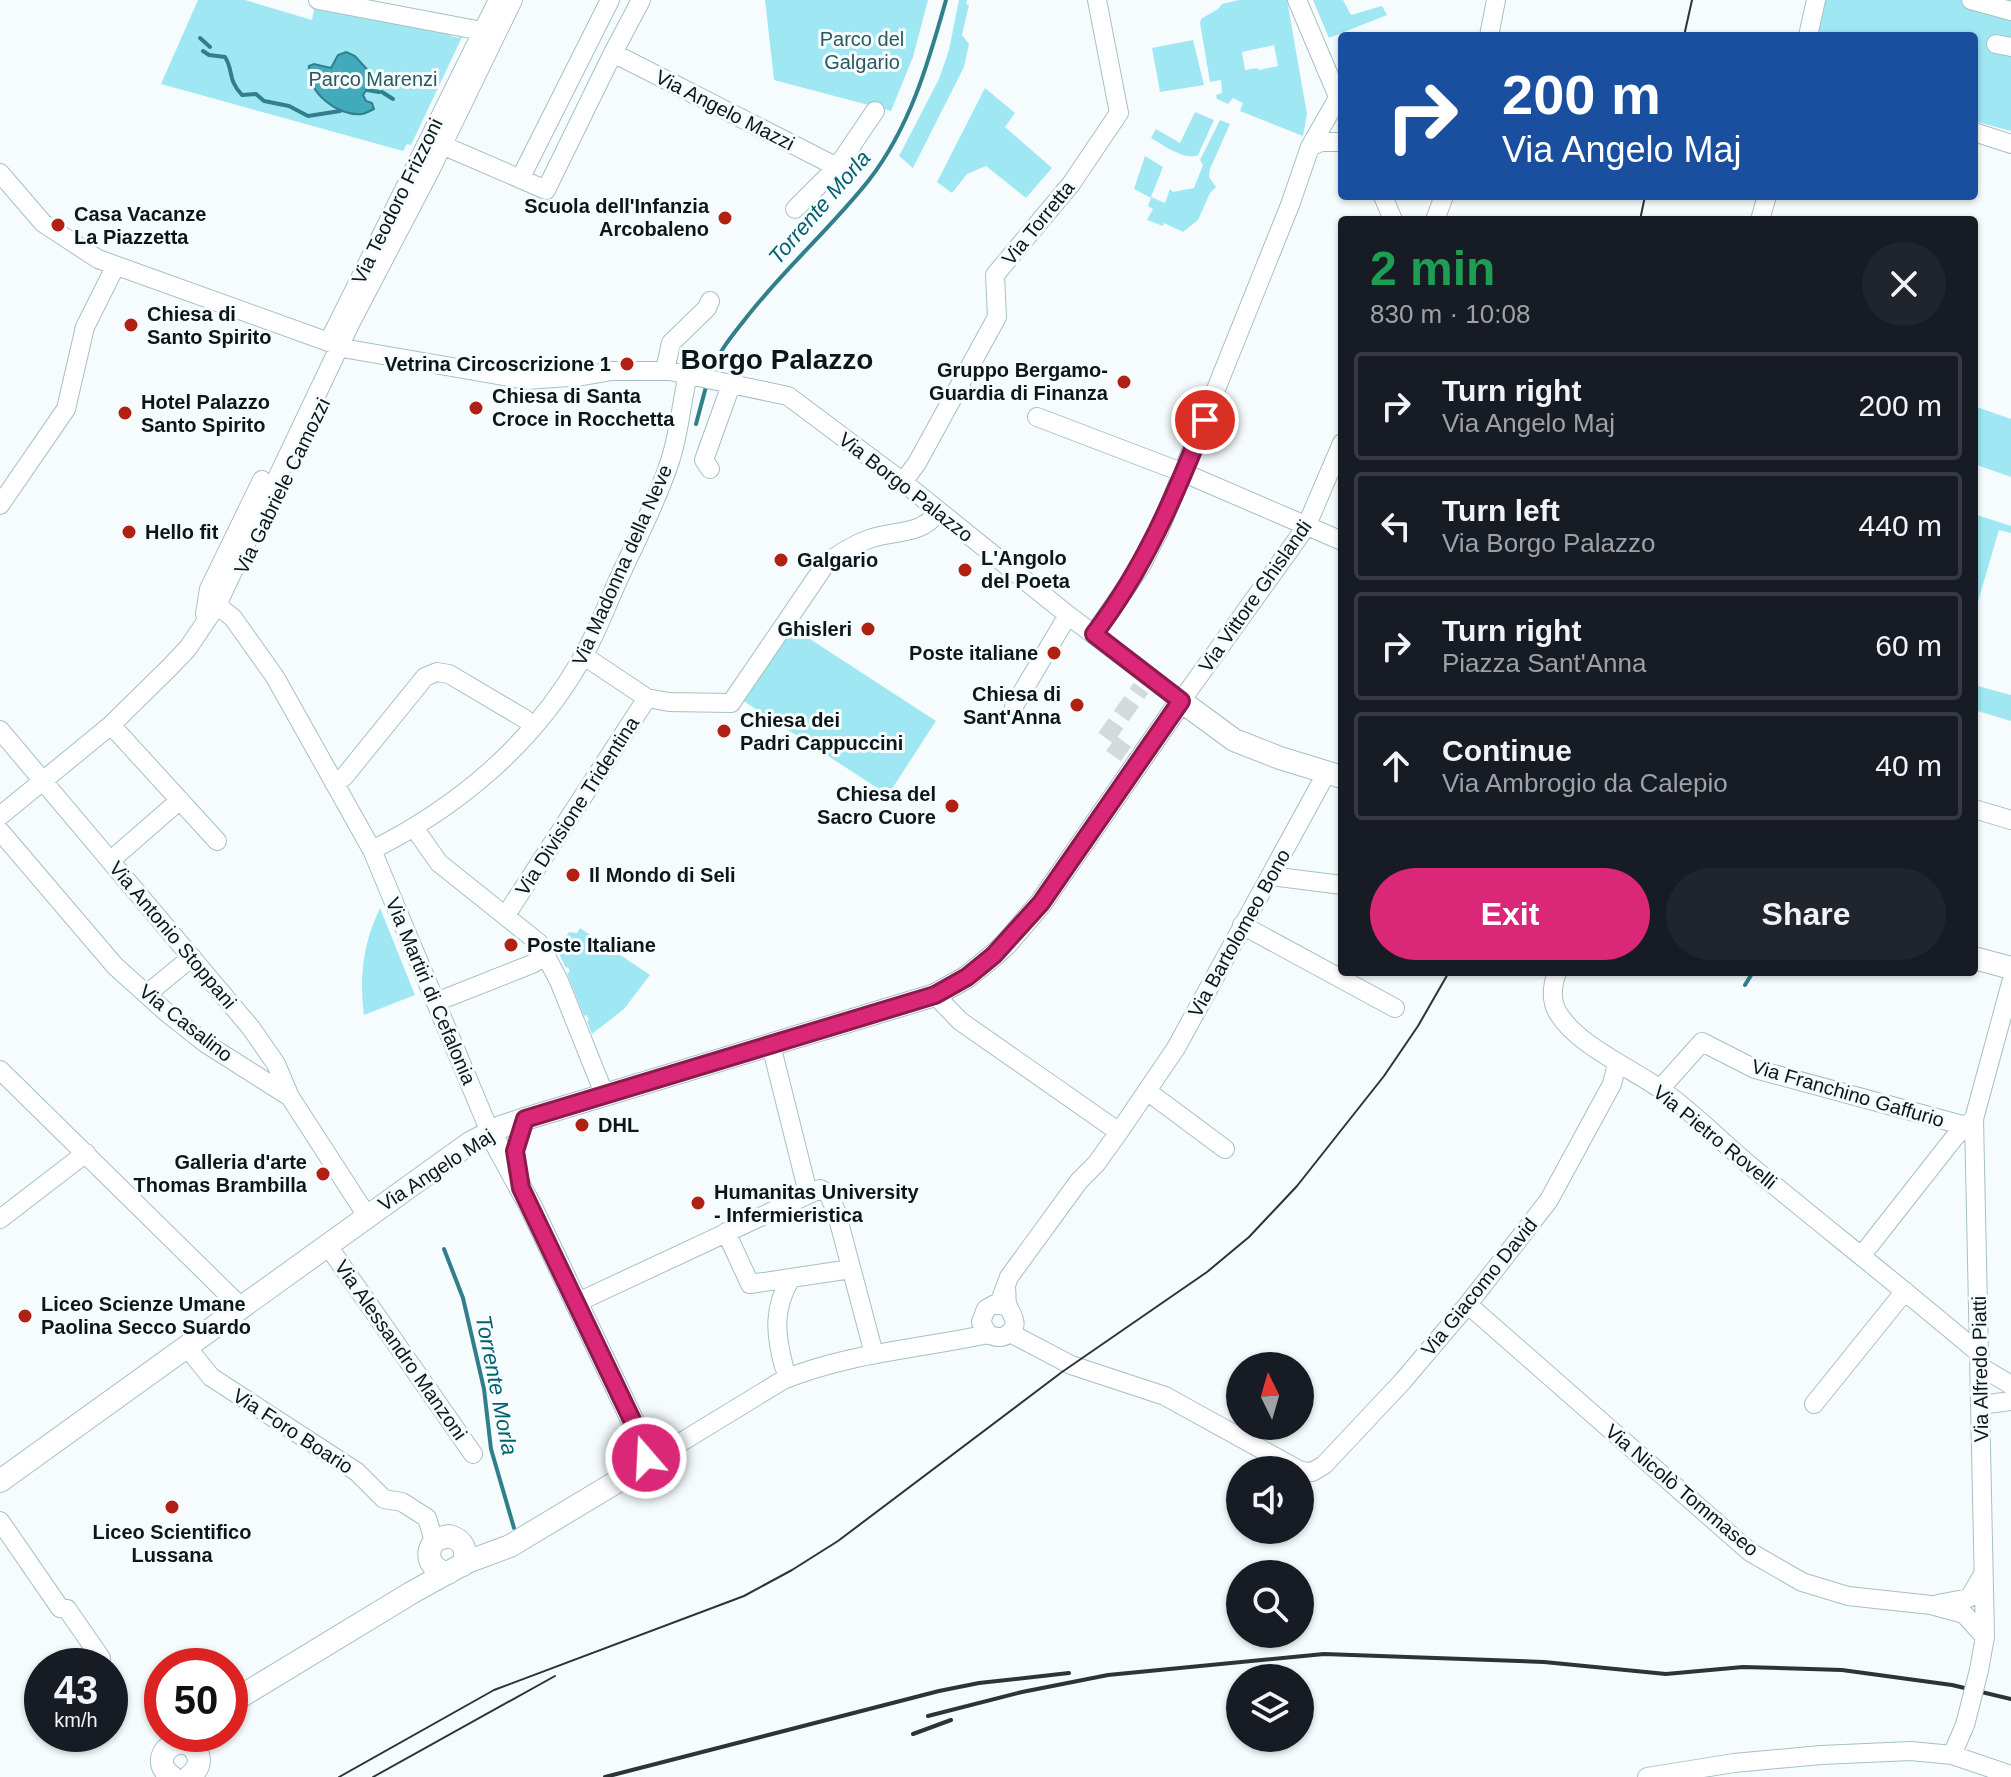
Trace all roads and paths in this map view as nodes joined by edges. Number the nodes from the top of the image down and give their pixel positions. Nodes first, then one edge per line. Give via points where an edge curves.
1 (318, 0) edge
2 (498, 0) edge
3 (513, 0) edge
4 (610, 0) edge
5 (641, 0) edge
6 (1097, 0) edge
7 (1297, 0) edge
8 (1496, 0) edge
9 (1816, 0) edge
10 (1971, 0) edge
11 (2011, 11) edge
12 (482, 31) junction
13 (1490, 32) edge
14 (1809, 32) edge
15 (613, 53) junction
16 (1338, 97) edge
17 (1338, 105) edge
18 (875, 111) dead end
19 (1978, 133) edge
20 (1338, 142) edge
21 (2011, 144) edge
22 (445, 147) junction
23 (1310, 147) junction
24 (837, 167) junction
25 (0, 173) edge
26 (520, 179) junction
27 (795, 209) dead end
28 (115, 267) junction
29 (710, 301) dead end
30 (350, 321) junction
31 (334, 350) junction
32 (665, 370) junction
33 (691, 375) junction
34 (727, 384) junction
35 (1037, 417) dead end
36 (1338, 452) edge
37 (710, 469) dead end
38 (1184, 473) junction
39 (903, 482) junction
40 (0, 505) edge
41 (938, 512) junction
42 (1306, 527) junction
43 (1338, 539) edge
44 (213, 597) junction
45 (1068, 615) junction
46 (1094, 634) junction
47 (584, 656) junction
48 (647, 698) junction
49 (1181, 701) junction
50 (1014, 706) dead end
51 (111, 725) junction
52 (533, 727) junction
53 (0, 730) edge
54 (1334, 775) edge
55 (44, 781) junction
56 (334, 783) junction
57 (180, 800) junction
58 (1978, 810) edge
59 (0, 816) edge
60 (2011, 820) edge
61 (415, 829) junction
62 (0, 831) edge
63 (217, 841) dead end
64 (372, 850) junction
65 (110, 861) junction
66 (1270, 876) junction
67 (1338, 884) edge
68 (506, 915) junction
69 (1242, 925) junction
70 (546, 955) junction
71 (192, 957) junction
72 (1978, 959) edge
73 (2011, 968) edge
74 (1556, 976) edge
75 (2011, 983) edge
76 (147, 994) junction
77 (935, 995) junction
78 (436, 1002) junction
79 (1395, 1008) dead end
80 (771, 1045) junction
81 (1617, 1064) junction
82 (0, 1070) edge
83 (1660, 1089) junction
84 (1147, 1091) junction
85 (605, 1096) junction
86 (290, 1097) junction
87 (525, 1119) junction
88 (1970, 1122) junction
89 (490, 1132) junction
90 (1119, 1132) junction
91 (1225, 1149) dead end
92 (86, 1153) junction
93 (521, 1188) junction
94 (808, 1193) junction
95 (367, 1216) junction
96 (0, 1219) edge
97 (726, 1232) junction
98 (328, 1246) junction
99 (1862, 1255) junction
100 (851, 1269) junction
101 (791, 1278) junction
102 (1905, 1291) junction
103 (1004, 1299) junction
104 (576, 1303) junction
105 (1469, 1303) junction
106 (241, 1307) junction
107 (985, 1330) junction
108 (1010, 1333) junction
109 (186, 1346) junction
110 (874, 1354) junction
111 (1980, 1360) junction
112 (784, 1367) dead end
113 (2011, 1385) edge
114 (2011, 1401) edge
115 (1814, 1404) dead end
116 (1981, 1405) junction
117 (473, 1454) dead end
118 (651, 1455) junction
119 (1274, 1456) edge
120 (1314, 1471) edge
121 (0, 1481) edge
122 (0, 1521) edge
123 (434, 1541) joint
124 (456, 1569) junction
125 (1982, 1576) junction
126 (1931, 1605) junction
127 (1985, 1637) junction
128 (94, 1648) edge
129 (248, 1692) edge
130 (165, 1752) edge
131 (197, 1752) edge
132 (1952, 1755) junction
133 (2011, 1775) edge
134 (172, 1777) edge
135 (189, 1777) edge
136 (1647, 1777) edge

1 - 12 street
2 - 12 street, Via Teodoro Frizzoni
3 - 22 street, Via Teodoro Frizzoni
4 - 26 street
5 - 15 street
6 - 39 street, Via Torretta via 1119,113 1071,184 995,275 997,317
7 - 16 street
8 - 13 street
9 - 14 street
10 - 11 street
12 - 30 street, Via Teodoro Frizzoni
15 - 24 street, Via Angelo Mazzi
15 - 26 street via 546,190
17 - 23 street
18 - 24 street
19 - 21 street
20 - 23 street
22 - 26 street
22 - 30 street, Via Teodoro Frizzoni
23 - 38 street
24 - 27 street
25 - 28 street, Via Borgo Palazzo via 43,223
28 - 31 street, Via Borgo Palazzo
28 - 40 street via 85,327 66,409
29 - 32 street via 671,343
30 - 31 street
31 - 32 street, Via Borgo Palazzo via 526,380
31 - 44 street, Via Gabriele Camozzi via 226,558
31 - 44 street, Via Gabriele Camozzi via 230,595
32 - 33 street, Via Borgo Palazzo
33 - 34 street, Via Borgo Palazzo
33 - 47 street, Via Madonna della Neve via 670,462
34 - 37 street via 704,460
34 - 39 street, Via Borgo Palazzo via 788,396
35 - 38 street
36 - 42 street, Via Vittore Ghislandi
38 - 42 street
38 - 46 street via 1133,578
39 - 41 street, Via Borgo Palazzo
41 - 45 street, Via Borgo Palazzo
41 - 48 street via 930,523 871,538 833,558 731,703
42 - 43 street
42 - 49 street, Via Vittore Ghislandi
44 - 51 street, Via Gabriele Camozzi via 203,625 170,667
44 - 56 street via 275,677
45 - 46 street, Via Borgo Palazzo
45 - 50 street
46 - 49 street, Via Borgo Palazzo
47 - 48 street
47 - 52 street, Via Madonna della Neve
48 - 68 street, Via Divisione Tridentina
49 - 54 main road, Via Borgo Palazzo via 1234,740
49 - 77 main road, Via Angelo Maj via 1041,903 994,955
51 - 55 street, Via Gabriele Camozzi
51 - 57 street
52 - 56 street via 449,674 437,672 425,677
52 - 61 street, Via Madonna della Neve via 485,778
53 - 55 street, Via Antonio Stoppani
54 - 66 street, Via Bartolomeo Bono
55 - 59 street, Via Gabriele Camozzi
55 - 65 street, Via Antonio Stoppani
56 - 64 street
57 - 63 street
57 - 65 street
58 - 60 street
61 - 64 street, Via Madonna della Neve
61 - 68 street via 435,858
62 - 76 street, Via Casalino via 115,966
64 - 78 street, Via Martiri di Cefalonia
65 - 71 street, Via Antonio Stoppani
66 - 67 street
66 - 69 street, Via Bartolomeo Bono
68 - 70 street
69 - 79 street
69 - 84 street, Via Bartolomeo Bono
70 - 78 street
70 - 85 street
71 - 76 street
71 - 86 street, Via Antonio Stoppani via 276,1064
72 - 73 main road
74 - 81 street, Via Pietro Rovelli via 1557,1012
75 - 88 street, Via Alfredo Piatti
76 - 86 street, Via Casalino via 205,1043
77 - 80 main road, Via Angelo Maj
77 - 90 street via 960,1021
78 - 89 street, Via Martiri di Cefalonia
80 - 85 main road, Via Angelo Maj
80 - 94 street
81 - 83 street, Via Pietro Rovelli
81 - 105 street, Via Giacomo David via 1612,1084 1549,1200
82 - 92 street
83 - 88 street, Via Franchino Gaffurio via 1703,1042 1755,1069
83 - 99 street, Via Pietro Rovelli
84 - 90 street, Via Bartolomeo Bono
84 - 91 street
85 - 87 main road, Via Angelo Maj
86 - 95 street, Via Casalino
87 - 89 main road, Via Angelo Maj
87 - 93 main road via 515,1151
88 - 99 street
88 - 111 street, Via Alfredo Piatti
89 - 93 main road
89 - 95 main road, Via Angelo Maj
90 - 103 street, Via Bartolomeo Bono via 1009,1277
92 - 96 street
92 - 106 street
93 - 104 main road
94 - 97 street
94 - 100 street via 828,1193
95 - 98 main road, Via Angelo Maj
97 - 101 street via 750,1284
97 - 104 street
98 - 106 main road, Via Angelo Maj
98 - 117 street, Via Alessandro Manzoni
99 - 102 street, Via Pietro Rovelli
100 - 101 street
100 - 110 street
101 - 112 street via 779,1299 777,1340
102 - 111 street, Via Pietro Rovelli
102 - 115 street
103 - 107 street, Via Bartolomeo Bono via 983,1313
103 - 108 street via 1014,1313
104 - 118 main road
105 - 120 street, Via Giacomo David via 1402,1382
105 - 126 street, Via Nicolò Tommaseo via 1750,1552 1802,1582 1848,1596
106 - 109 main road, Via Angelo Maj
107 - 108 street via 1001,1337
107 - 110 street via 962,1340
108 - 119 street, Via Giacomo David via 1071,1365 1165,1396
109 - 121 main road, Via Angelo Maj
109 - 123 street, Via Foro Boario via 211,1377 357,1472 384,1499 402,1502 427,1518
110 - 118 street via 783,1380
111 - 113 street, Via Pietro Rovelli
111 - 116 street, Via Alfredo Piatti
114 - 116 street
116 - 125 street, Via Alfredo Piatti
118 - 124 main road via 510,1546
122 - 128 street
123 - 124 main road, Via Foro Boario via 446,1536 459,1540 465,1550
124 - 129 main road
125 - 126 street, Via Nicolò Tommaseo via 1969,1598
125 - 127 street, Via Alfredo Piatti
126 - 127 street, Via Nicolò Tommaseo via 1964,1614
127 - 132 street, Via Alfredo Piatti, bridge via 1965,1725
130 - 134 main road via 163,1768
131 - 135 main road via 198,1766
132 - 133 street
132 - 136 street via 1821,1755

